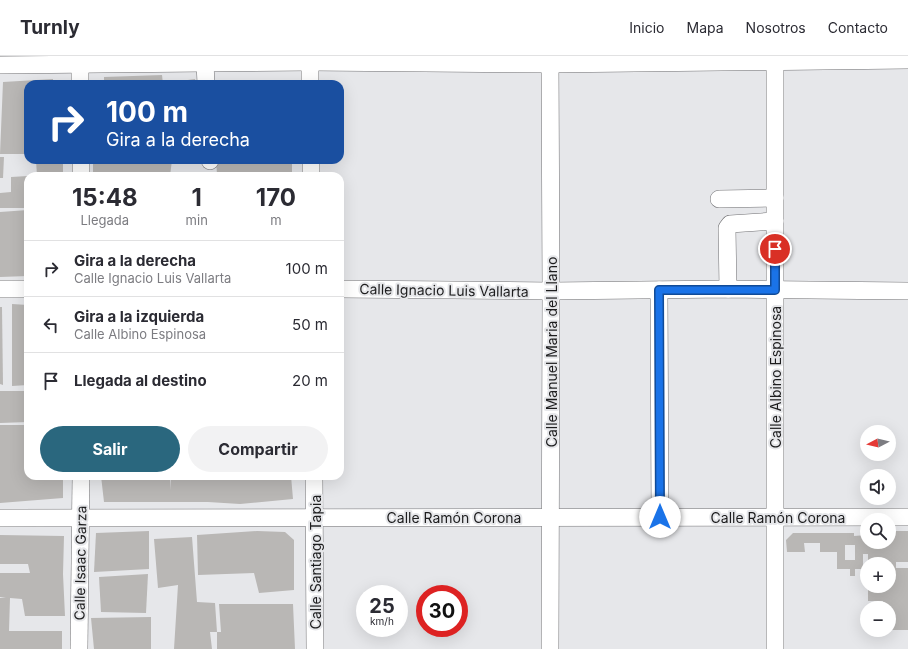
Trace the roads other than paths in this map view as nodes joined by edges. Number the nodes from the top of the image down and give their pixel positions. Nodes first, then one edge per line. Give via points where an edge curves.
1 (310, 59) edge
2 (775, 59) edge
3 (80, 60) edge
4 (550, 60) edge
5 (908, 60) edge
6 (205, 63) junction
7 (0, 65) edge
8 (80, 80) edge
9 (206, 80) edge
10 (310, 80) edge
11 (775, 198) junction
12 (719, 199) dead end
13 (775, 222) junction
14 (344, 288) edge
15 (24, 289) edge
16 (0, 290) edge
17 (659, 290) junction
18 (728, 290) junction
19 (775, 290) junction
20 (551, 291) junction
21 (908, 291) edge
22 (81, 480) edge
23 (314, 480) edge
24 (550, 517) junction
25 (660, 517) junction
26 (774, 517) junction
27 (908, 517) edge
28 (0, 518) edge
29 (81, 518) junction
30 (315, 518) junction
31 (79, 649) edge
32 (315, 649) edge
33 (550, 649) edge
34 (775, 649) edge

1 - 4 street
1 - 6 street
1 - 10 street
2 - 4 street
2 - 5 street
2 - 11 street, Calle Albino Espinosa
3 - 6 street
3 - 7 street
3 - 8 street
4 - 20 street, Calle Manuel Maria del Llano
6 - 9 street
11 - 12 street
11 - 13 street, Calle Albino Espinosa
13 - 18 street via 730,224
13 - 19 street, Calle Albino Espinosa
14 - 20 street, Calle Ignacio Luis Vallarta
15 - 16 street
17 - 18 street, Calle Ignacio Luis Vallarta
17 - 20 street, Calle Ignacio Luis Vallarta
17 - 25 street
18 - 19 street, Calle Ignacio Luis Vallarta
19 - 21 street, Calle Ignacio Luis Vallarta
19 - 26 street, Calle Albino Espinosa
20 - 24 street, Calle Manuel Maria del Llano
22 - 29 street, Calle Isaac Garza
23 - 30 street, Calle Santiago Tapia
24 - 25 street, Calle Ramón Corona
24 - 30 street, Calle Ramón Corona
24 - 33 street, Calle Manuel Maria del Llano
25 - 26 street, Calle Ramón Corona
26 - 27 street, Calle Ramón Corona
26 - 34 street, Calle Albino Espinosa
28 - 29 street, Calle Ramón Corona
29 - 30 street, Calle Ramón Corona
29 - 31 street, Calle Isaac Garza
30 - 32 street, Calle Santiago Tapia

